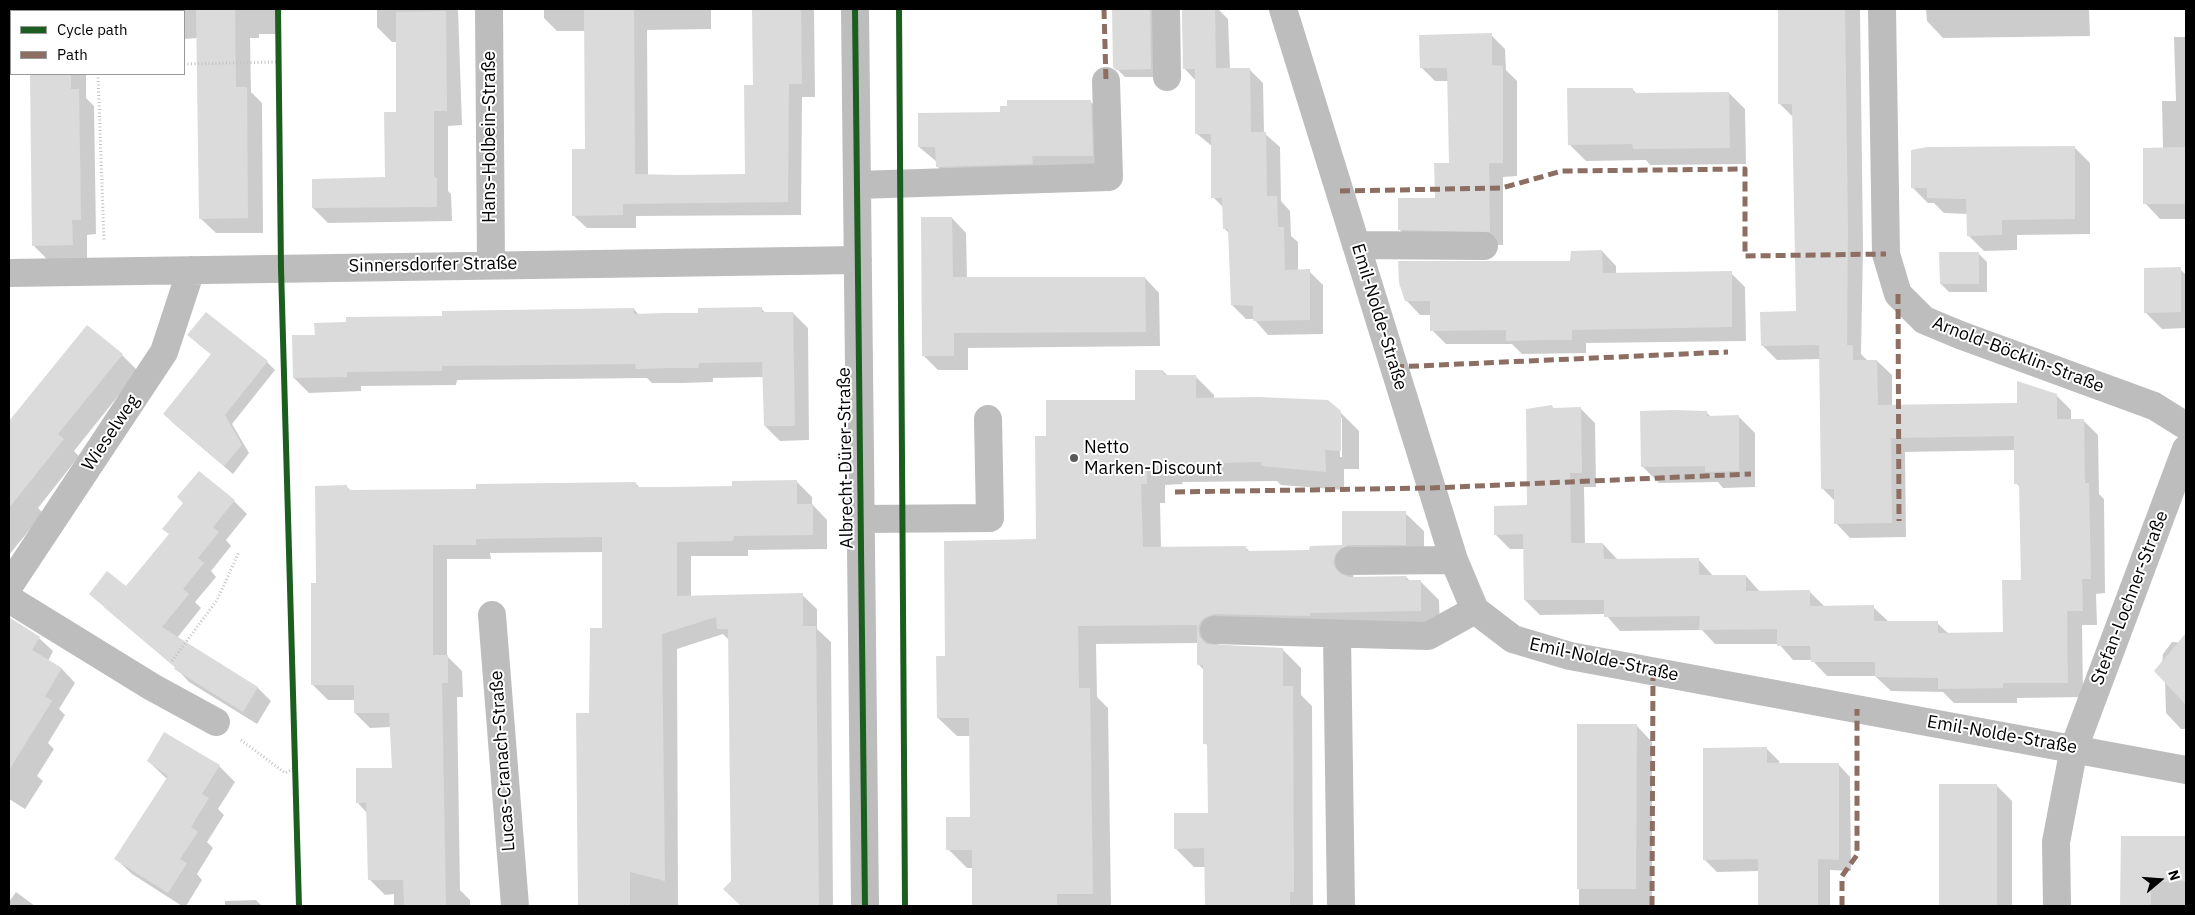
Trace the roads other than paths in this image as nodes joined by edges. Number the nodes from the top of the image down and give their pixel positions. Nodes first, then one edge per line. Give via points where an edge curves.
1 (489, 9) edge
2 (855, 9) edge
3 (1166, 9) edge
4 (1283, 9) edge
5 (1882, 9) edge
6 (1167, 77) dead end
7 (1106, 81) dead end
8 (857, 186) junction
9 (1356, 245) junction
10 (1484, 246) dead end
11 (858, 260) junction
12 (491, 264) junction
13 (191, 270) junction
14 (9, 273) edge
15 (988, 419) dead end
16 (2186, 426) edge
17 (2186, 449) edge
18 (862, 519) junction
19 (1454, 560) junction
20 (1349, 561) dead end
21 (9, 586) edge
22 (9, 599) edge
23 (1475, 610) junction
24 (492, 615) dead end
25 (1214, 630) dead end
26 (1337, 635) junction
27 (216, 722) road end
28 (2074, 748) junction
29 (2186, 770) edge
30 (515, 906) edge
31 (865, 906) edge
32 (1341, 906) edge
33 (2057, 906) edge

1 - 12 street, Hans-Holbein-Straße
2 - 8 street, Albrecht-Dürer-Straße
3 - 6 street
4 - 9 street, Emil-Nolde-Straße
5 - 16 street, Arnold-Böcklin-Straße via 1886,254 1898,294 1924,320 2154,406
7 - 8 street via 1109,176
8 - 11 street, Albrecht-Dürer-Straße
9 - 10 street
9 - 19 street, Emil-Nolde-Straße
11 - 12 street, Sinnersdorfer Straße
11 - 18 street, Albrecht-Dürer-Straße
12 - 13 street, Sinnersdorfer Straße
13 - 14 street, Sinnersdorfer Straße
13 - 21 street, Wieselweg via 164,352
15 - 18 street via 990,518
17 - 28 street, Stefan-Lochner-Straße
18 - 31 street, Albrecht-Dürer-Straße
19 - 20 street
19 - 23 street, Emil-Nolde-Straße
22 - 27 street via 152,687
23 - 26 street via 1428,636
23 - 28 street, Emil-Nolde-Straße via 1513,639 1570,656
24 - 30 street, Lucas-Cranach-Straße
25 - 26 street
26 - 32 street
28 - 29 street, Emil-Nolde-Straße
28 - 33 street, Stefan-Lochner-Straße via 2056,842

